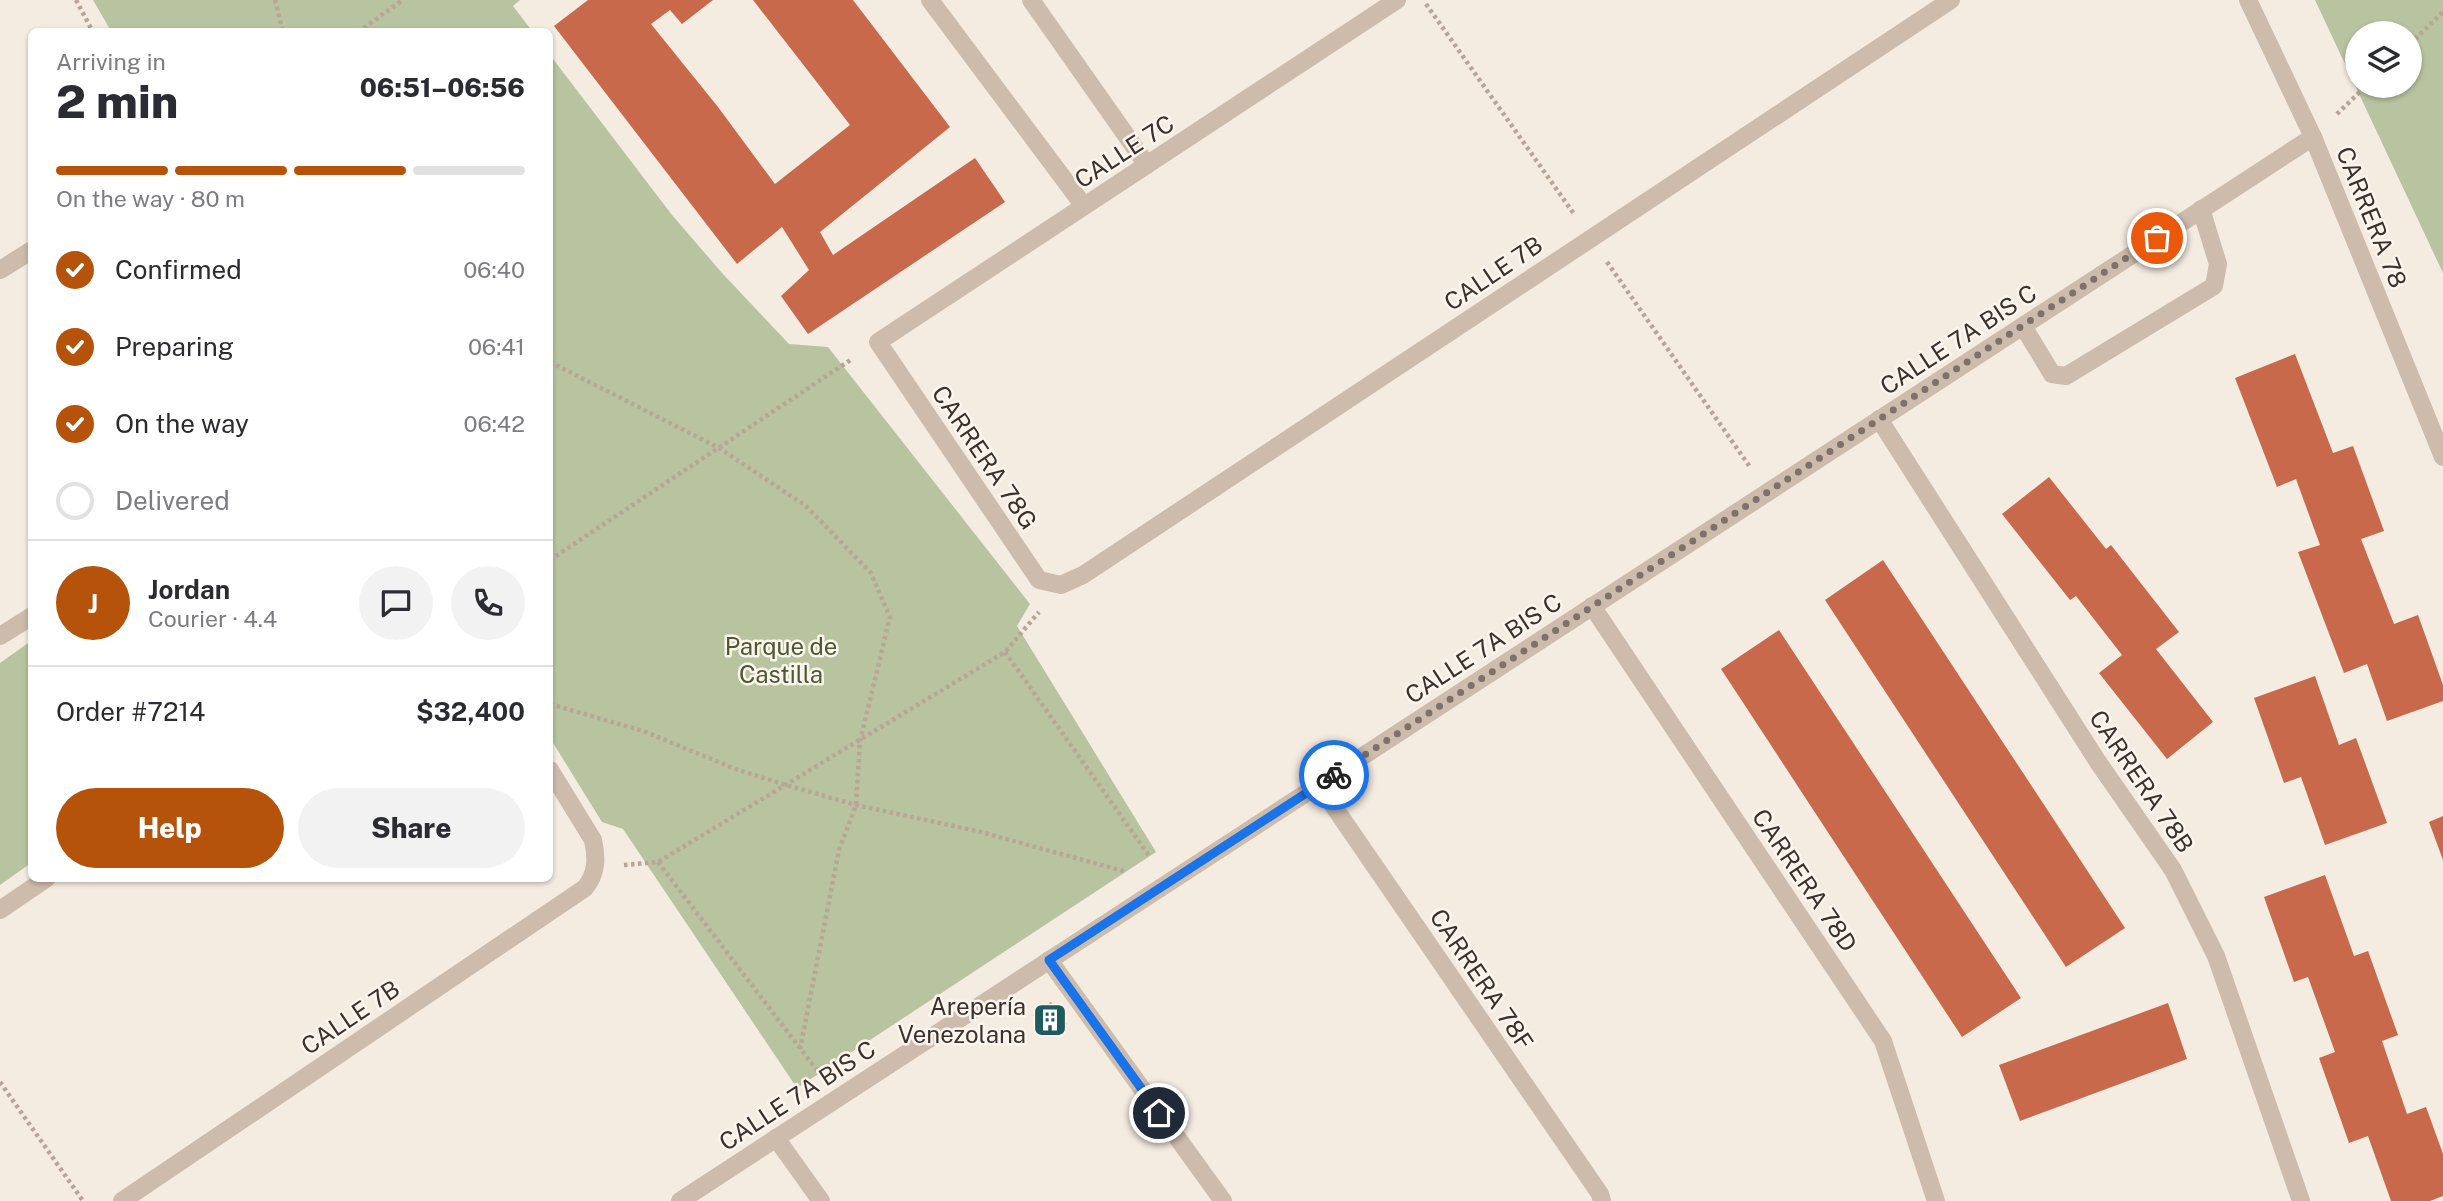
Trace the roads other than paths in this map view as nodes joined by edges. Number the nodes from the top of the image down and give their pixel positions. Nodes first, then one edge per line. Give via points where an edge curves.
1 (954, 0) edge
2 (1031, 0) edge
3 (1396, 0) edge
4 (1951, 0) edge
5 (2248, 0) edge
6 (935, 6) edge
7 (2313, 137) junction
8 (1147, 164) junction
9 (1084, 206) junction
10 (2201, 209) junction
11 (28, 252) edge
12 (0, 270) edge
13 (2023, 326) junction
14 (877, 342) joint
15 (1880, 419) junction
16 (2443, 457) edge
17 (1061, 585) joint
18 (1592, 606) junction
19 (28, 618) edge
20 (0, 636) edge
21 (553, 775) edge
22 (1319, 785) junction
23 (41, 882) edge
24 (0, 910) edge
25 (1049, 960) junction
26 (776, 1138) junction
27 (122, 1201) edge
28 (680, 1201) edge
29 (821, 1201) edge
30 (1223, 1201) edge
31 (1602, 1201) edge
32 (1936, 1201) edge
33 (2301, 1201) edge

1 - 6 street
2 - 8 street
3 - 8 street, CALLE 7C
4 - 17 street, CALLE 7B via 1083,575
5 - 7 street, CARRERA 78
6 - 9 street
7 - 10 street, CALLE 7A BIS C
7 - 16 street, CARRERA 78
8 - 9 street, CALLE 7C
9 - 14 street, CALLE 7C
10 - 13 street, CALLE 7A BIS C
10 - 13 street via 2218,264 2214,286 2066,376 2052,374
11 - 12 street
13 - 15 street, CALLE 7A BIS C
14 - 17 street, CARRERA 78G via 1039,580
15 - 18 street, CALLE 7A BIS C
15 - 33 street, CARRERA 78B via 2172,870 2216,956
18 - 22 street, CALLE 7A BIS C
18 - 32 street, CARRERA 78D via 1883,1041
19 - 20 street
21 - 27 street, CALLE 7B via 593,840 596,867 585,888
22 - 25 street, CALLE 7A BIS C
22 - 31 street, CARRERA 78F
23 - 24 street
25 - 26 street, CALLE 7A BIS C
25 - 30 street
26 - 28 street, CALLE 7A BIS C
26 - 29 street

